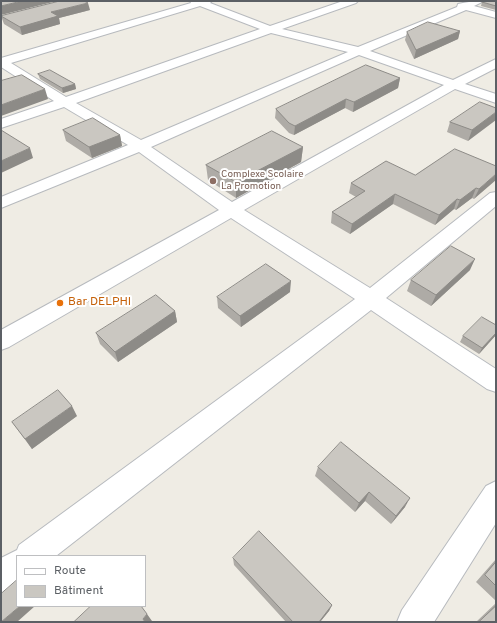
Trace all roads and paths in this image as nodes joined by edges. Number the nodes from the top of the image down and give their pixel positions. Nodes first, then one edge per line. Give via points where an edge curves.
1 (353, 1) edge
2 (479, 1) edge
3 (201, 2) edge
4 (452, 3) dead end
5 (466, 7) junction
6 (496, 15) edge
7 (269, 29) junction
8 (359, 51) junction
9 (1, 62) edge
10 (496, 63) edge
11 (454, 84) junction
12 (496, 99) edge
13 (65, 102) junction
14 (1, 124) edge
15 (140, 146) junction
16 (496, 197) edge
17 (1, 204) edge
18 (231, 210) junction
19 (371, 299) junction
20 (1, 341) edge
21 (496, 382) edge
22 (496, 496) edge
23 (31, 555) edge
24 (16, 567) edge
25 (1, 578) edge
26 (414, 622) edge

1 - 7 street
2 - 5 street
3 - 7 street
3 - 9 street
4 - 5 street
5 - 6 street
5 - 8 street
7 - 8 street
7 - 13 street
8 - 11 street
8 - 15 street
9 - 13 street
10 - 11 street
11 - 12 street
11 - 18 street
13 - 14 street
13 - 15 street
15 - 17 street
15 - 18 street
16 - 19 street
18 - 19 street
18 - 20 street
19 - 21 street
19 - 23 street
22 - 26 street
24 - 25 street

